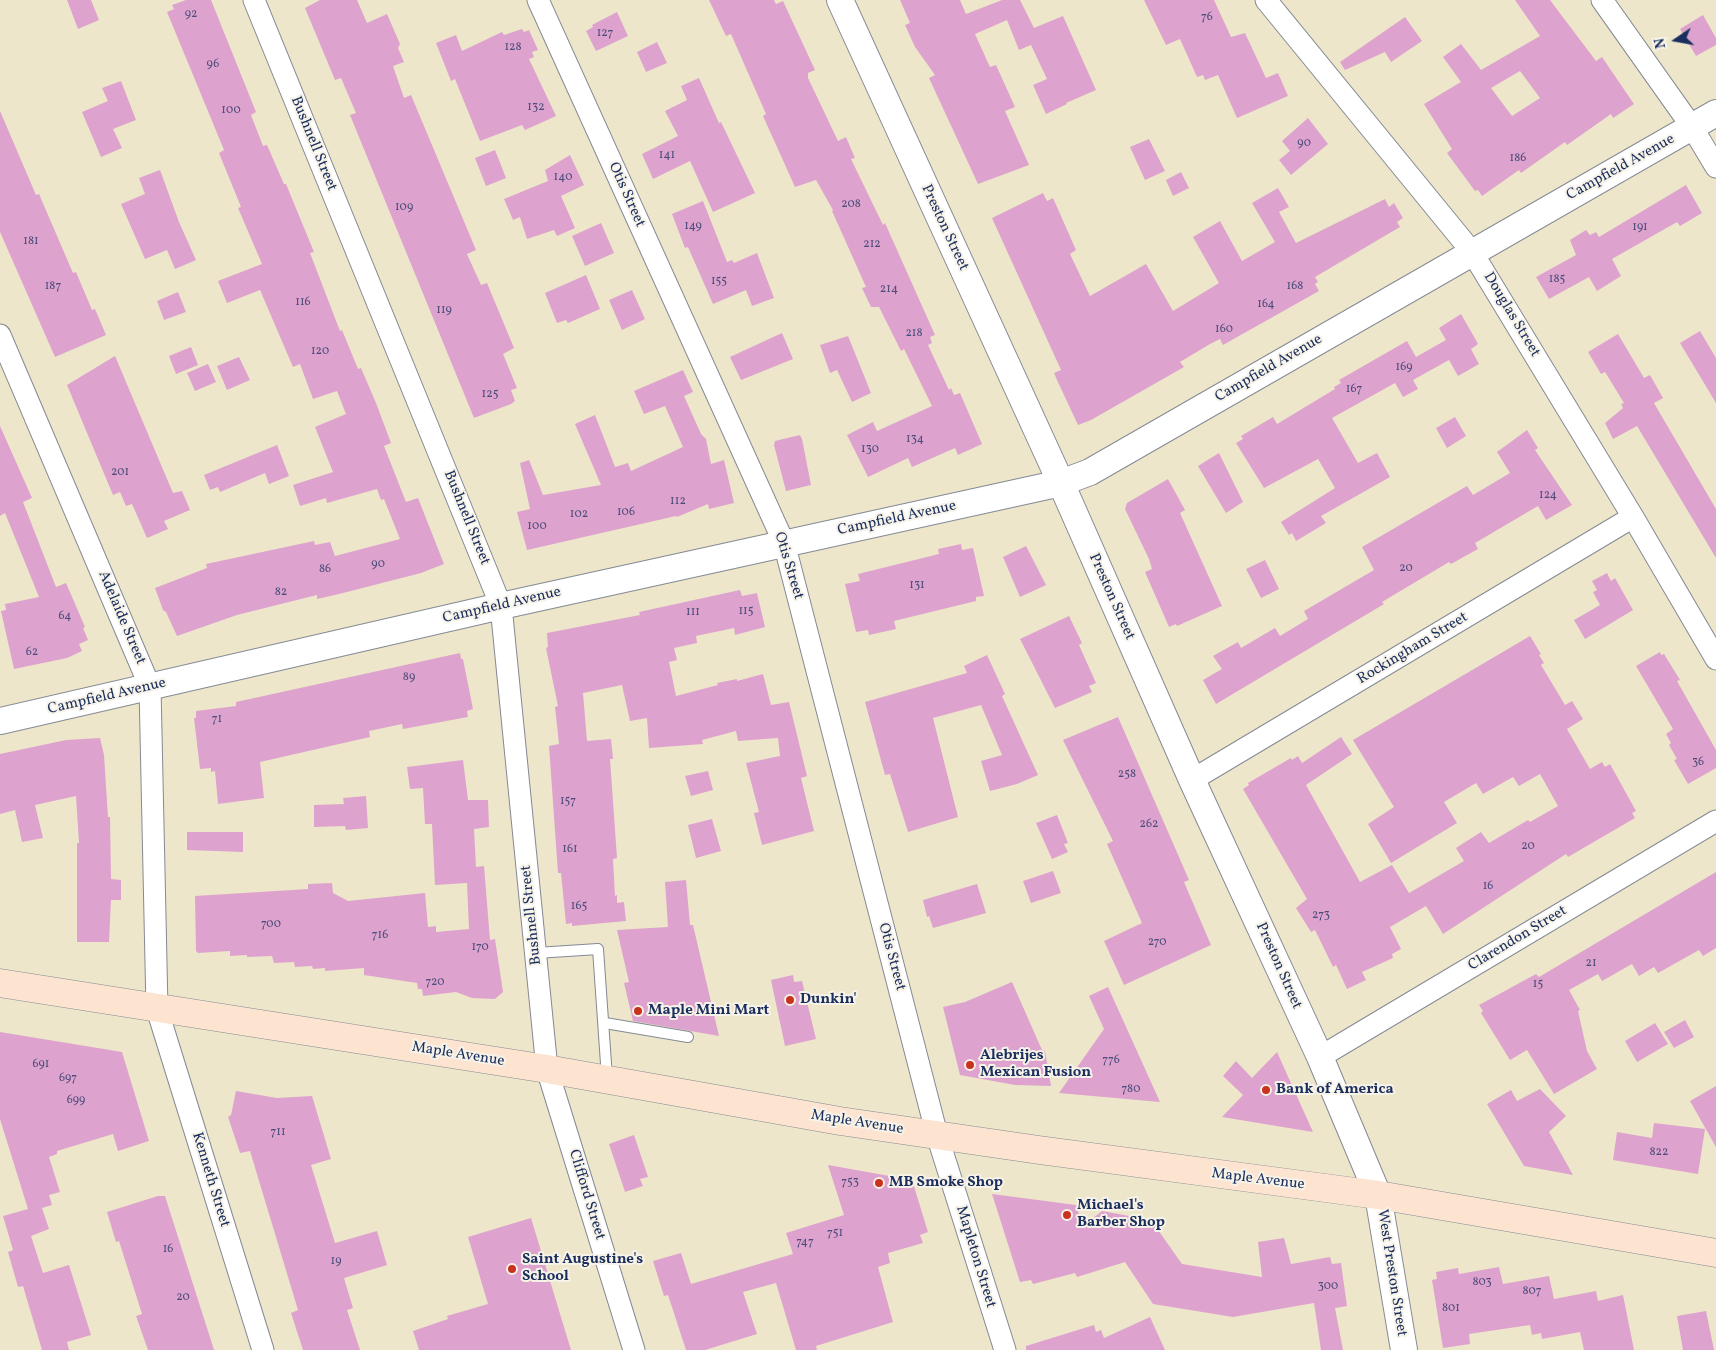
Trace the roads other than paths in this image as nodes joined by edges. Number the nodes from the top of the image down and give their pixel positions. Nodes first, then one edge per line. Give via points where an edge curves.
1 (254, 0) edge
2 (538, 0) edge
3 (840, 0) edge
4 (1266, 0) edge
5 (1602, 0) edge
6 (1716, 113) edge
7 (1692, 127) junction
8 (1716, 167) edge
9 (1472, 252) junction
10 (0, 335) edge
11 (1061, 483) junction
12 (1634, 517) junction
13 (784, 543) junction
14 (502, 606) junction
15 (1716, 659) edge
16 (150, 687) junction
17 (0, 721) edge
18 (1192, 780) junction
19 (1716, 821) edge
20 (536, 953) junction
21 (0, 983) edge
22 (157, 1009) junction
23 (605, 1023) junction
24 (688, 1037) dead end
25 (1320, 1057) junction
26 (547, 1069) junction
27 (607, 1080) junction
28 (937, 1135) junction
29 (1378, 1195) junction
30 (1716, 1253) edge
31 (263, 1350) edge
32 (634, 1350) edge
33 (1004, 1350) edge
34 (1404, 1350) edge

1 - 14 street, Bushnell Street
2 - 13 street, Otis Street
3 - 11 street, Preston Street
4 - 9 street, Douglas Street
5 - 7 street
6 - 7 street, Campfield Avenue
7 - 8 street
7 - 9 street, Campfield Avenue
9 - 11 street, Campfield Avenue via 1090,472
9 - 12 street, Douglas Street
10 - 16 street, Adelaide Street
11 - 13 street, Campfield Avenue
11 - 18 street, Preston Street
12 - 15 street, Douglas Street
12 - 18 street, Rockingham Street
13 - 14 street, Campfield Avenue
13 - 28 street, Otis Street
14 - 16 street, Campfield Avenue
14 - 20 street, Bushnell Street
16 - 17 street, Campfield Avenue
16 - 22 street, Adelaide Street
18 - 25 street, Preston Street
19 - 25 street, Clarendon Street
20 - 23 lane via 598,949
20 - 26 street, Bushnell Street
21 - 22 main road, Maple Avenue
22 - 26 main road, Maple Avenue
22 - 31 street, Kenneth Street
23 - 24 lane
23 - 27 lane
25 - 29 street, Preston Street
26 - 27 main road, Maple Avenue
26 - 32 street, Clifford Street
27 - 28 main road, Maple Avenue
28 - 29 main road, Maple Avenue
28 - 33 street, Mapleton Street
29 - 30 main road, Maple Avenue
29 - 34 street, West Preston Street

